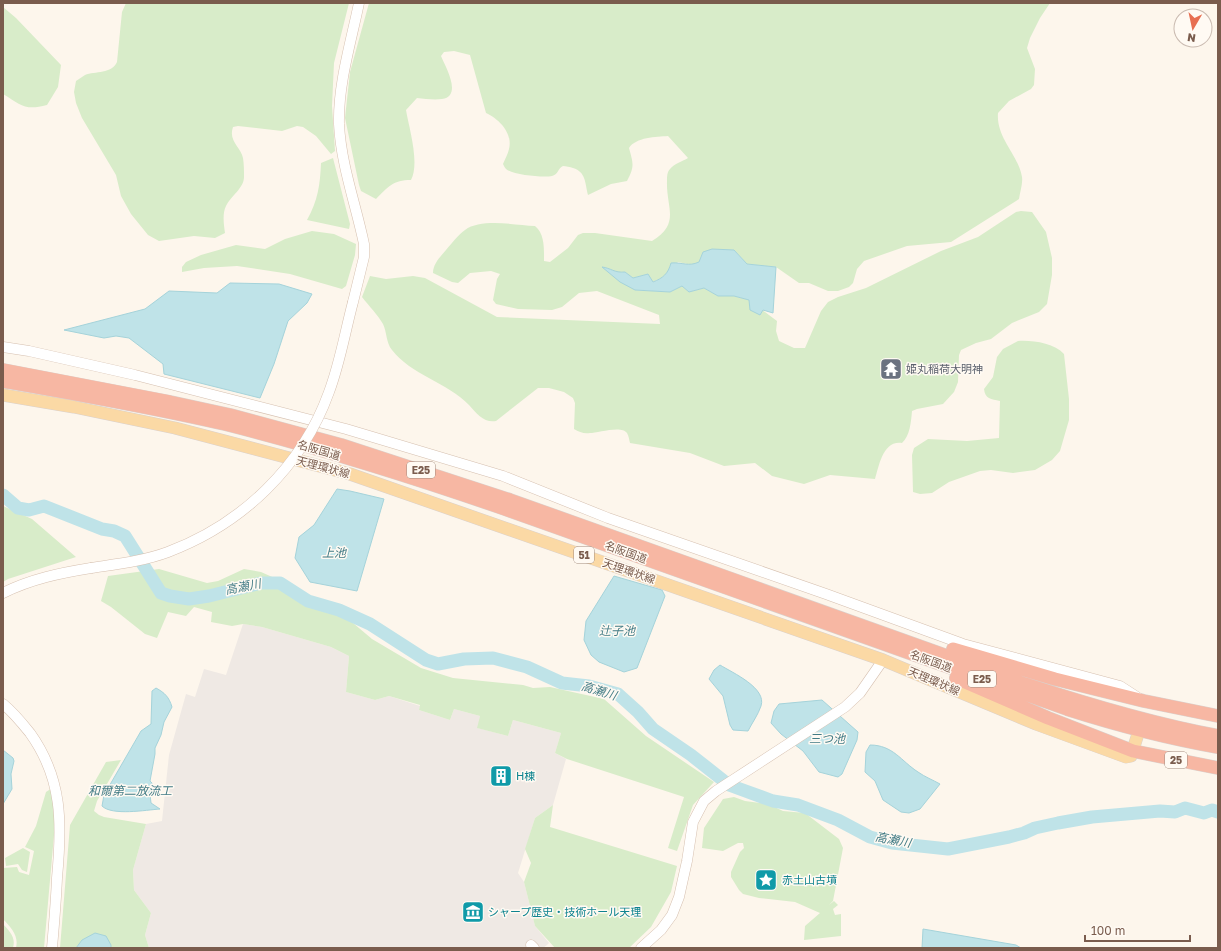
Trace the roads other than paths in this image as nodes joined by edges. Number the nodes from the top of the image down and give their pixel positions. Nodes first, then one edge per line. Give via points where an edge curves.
1 (359, 3) edge
2 (3, 347) edge
3 (3, 370) edge
4 (3, 381) edge
5 (3, 395) edge
6 (3, 593) edge
7 (750, 597) junction
8 (827, 613) junction
9 (883, 660) junction
10 (3, 704) edge
11 (1143, 707) junction
12 (1218, 716) edge
13 (1218, 736) edge
14 (1137, 737) dead end
15 (1218, 747) edge
16 (1133, 751) junction
17 (1218, 768) edge
18 (52, 948) edge
19 (641, 948) edge

1 - 6 street, bridge via 343,81 339,123 344,162 364,244 364,257 329,392 311,431 279,477 246,509 217,528 168,552 36,579
2 - 11 street via 135,375 346,429 496,474 608,518 963,644 1120,686
3 - 8 highway, 名阪国道 / E25 via 230,415 341,445 503,497
4 - 7 highway, 名阪国道 / E25 via 168,411 334,454 461,494
5 - 9 main road, 天理環状線 / 51 via 175,428 350,474
7 - 15 highway, 名阪国道 / E25 via 1074,711 1150,733
7 - 16 highway, E25 via 922,663 1048,718
8 - 11 highway, E25
8 - 13 highway, 名阪国道 / E25 via 1025,684 1104,709 1150,722
9 - 16 main road, 天理環状線 / 51 via 1036,724 1126,757 1131,756
9 - 19 street via 860,693 845,707 704,801 693,822 679,897 672,915 661,930
10 - 18 street via 22,723 39,746 50,771 58,800 61,829
11 - 12 highway
14 - 16 main road
16 - 17 highway, 25

